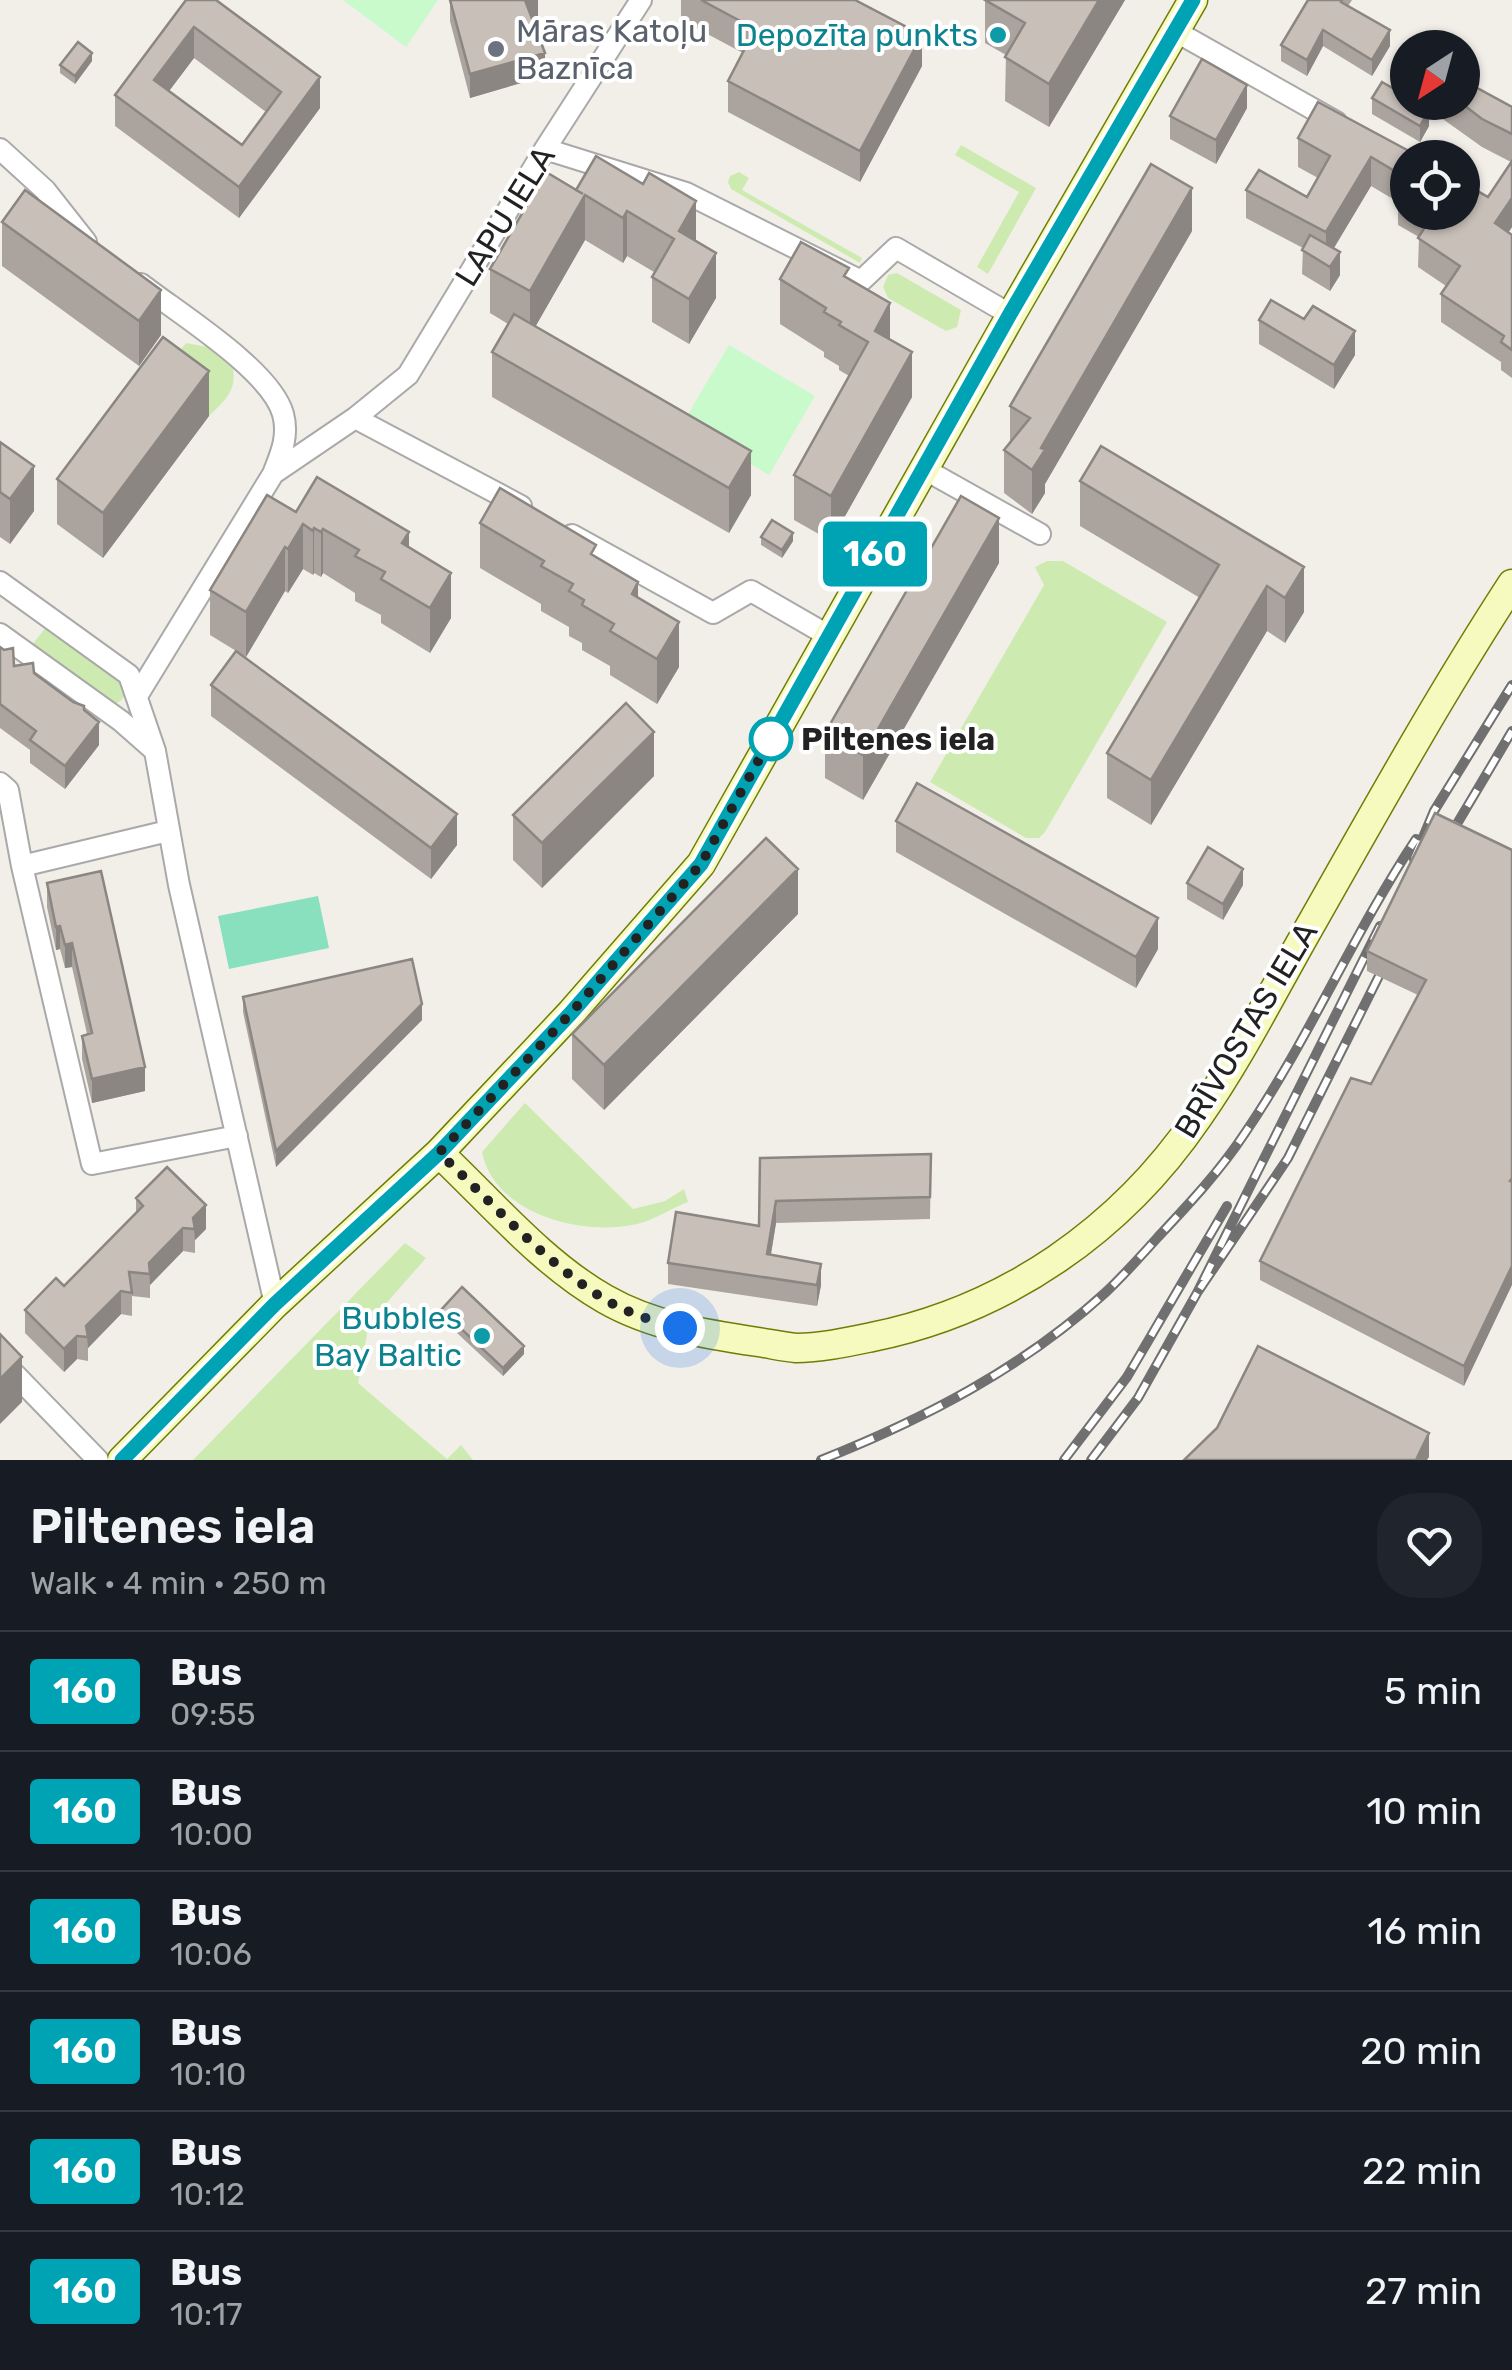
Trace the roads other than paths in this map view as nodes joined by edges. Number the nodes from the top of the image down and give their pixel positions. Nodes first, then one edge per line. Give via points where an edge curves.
1 (642, 0) edge
2 (1193, 0) edge
3 (1175, 31) junction
4 (1358, 134) edge
5 (0, 149) edge
6 (545, 149) junction
7 (100, 253) edge
8 (130, 276) edge
9 (1010, 314) junction
10 (355, 418) junction
11 (924, 469) junction
12 (273, 474) junction
13 (1040, 534) dead end
14 (0, 582) edge
15 (1512, 584) edge
16 (0, 634) edge
17 (829, 636) junction
18 (137, 696) junction
19 (155, 751) junction
20 (0, 783) edge
21 (168, 831) junction
22 (22, 866) junction
23 (237, 1136) junction
24 (439, 1153) junction
25 (275, 1304) junction
26 (0, 1359) edge
27 (98, 1460) edge
28 (122, 1460) edge

1 - 6 street, LAPU IELA
2 - 3 main road
3 - 4 street
3 - 9 main road
5 - 7 street
6 - 9 street via 686,193 861,281 896,248
6 - 10 street, LAPU IELA via 408,375
8 - 12 street via 273,389 285,443
9 - 11 main road
10 - 12 street, LAPU IELA
10 - 17 street via 713,613 751,590
11 - 13 street
11 - 17 main road
12 - 18 street
14 - 18 street via 129,676
15 - 24 main road, BRĪVOSTAS IELA via 1198,1118 1142,1188 1092,1233 988,1300 916,1328 847,1342 796,1348 706,1335 601,1297
16 - 19 street
17 - 24 main road via 701,864
18 - 19 street
19 - 21 street
20 - 22 street via 8,790
21 - 22 street
21 - 23 street
22 - 23 street via 92,1164
23 - 25 street
24 - 25 main road
25 - 28 main road
26 - 27 street

